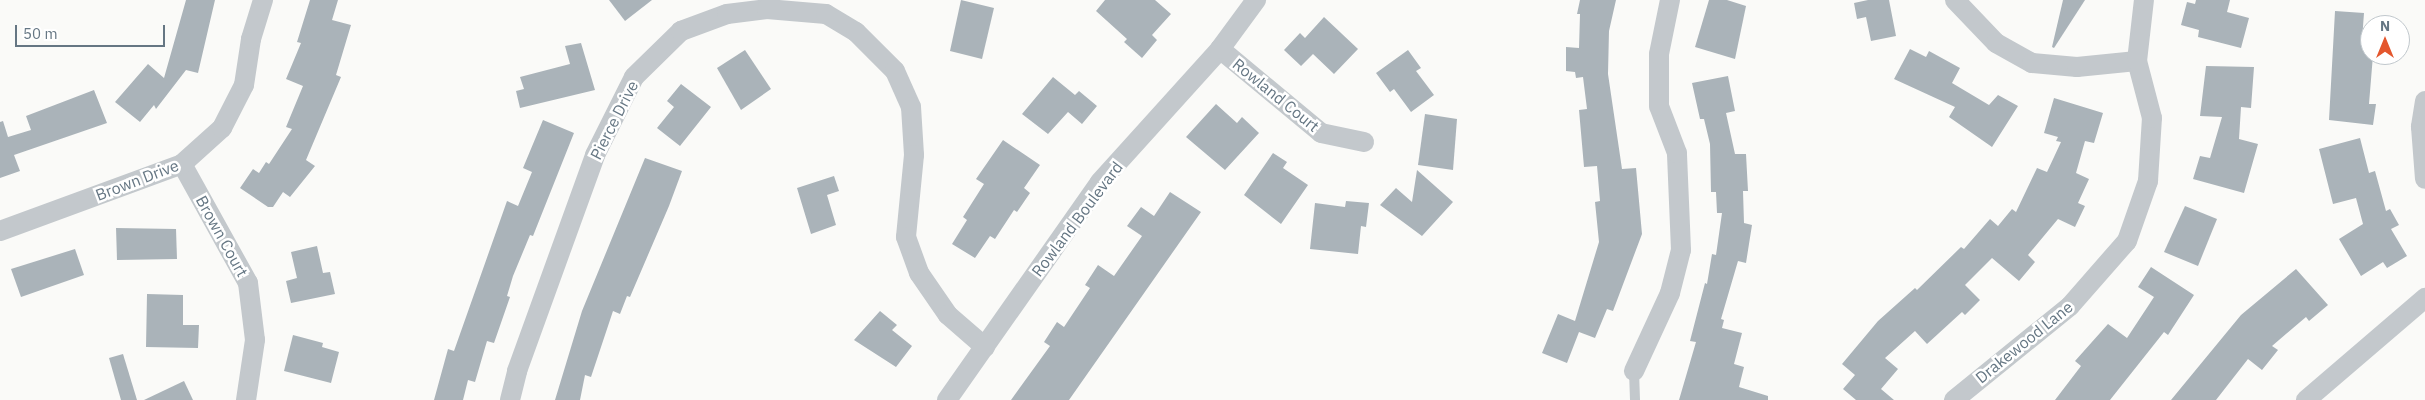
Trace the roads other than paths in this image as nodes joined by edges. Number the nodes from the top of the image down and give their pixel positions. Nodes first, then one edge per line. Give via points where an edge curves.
1 (263, 0) edge
2 (1256, 0) edge
3 (1670, 0) edge
4 (1955, 0) edge
5 (2144, 0) edge
6 (1220, 49) junction
7 (2137, 61) junction
8 (2425, 101) edge
9 (1364, 142) dead end
10 (182, 164) junction
11 (2425, 179) edge
12 (0, 231) edge
13 (2425, 298) edge
14 (984, 347) junction
15 (1634, 371) joint
16 (246, 400) edge
17 (510, 400) edge
18 (947, 400) edge
19 (1635, 400) edge
20 (1954, 400) edge
21 (2306, 400) edge

1 - 10 street, Brown Drive via 251,39 244,85 222,128
2 - 6 street, Rowland Boulevard
3 - 15 street via 1659,54 1659,106 1677,153 1681,250 1670,293
4 - 7 street via 1996,43 2032,63 2077,67
5 - 7 street, Drakewood Lane
6 - 9 street, Rowland Court via 1321,133
6 - 14 street, Rowland Boulevard via 1100,182
7 - 20 street, Drakewood Lane via 2152,118 2148,181 2127,241 2070,306
8 - 11 street via 2421,127
10 - 12 street, Brown Drive
10 - 16 street, Brown Court via 248,283 255,340
13 - 21 street
14 - 17 street, Pierce Drive via 948,315 938,301 919,273 906,237 914,155 911,107 895,71 856,32 826,14 768,9 728,14 681,31 634,77 595,155 517,371
14 - 18 street, Rowland Boulevard
15 - 19 lane

